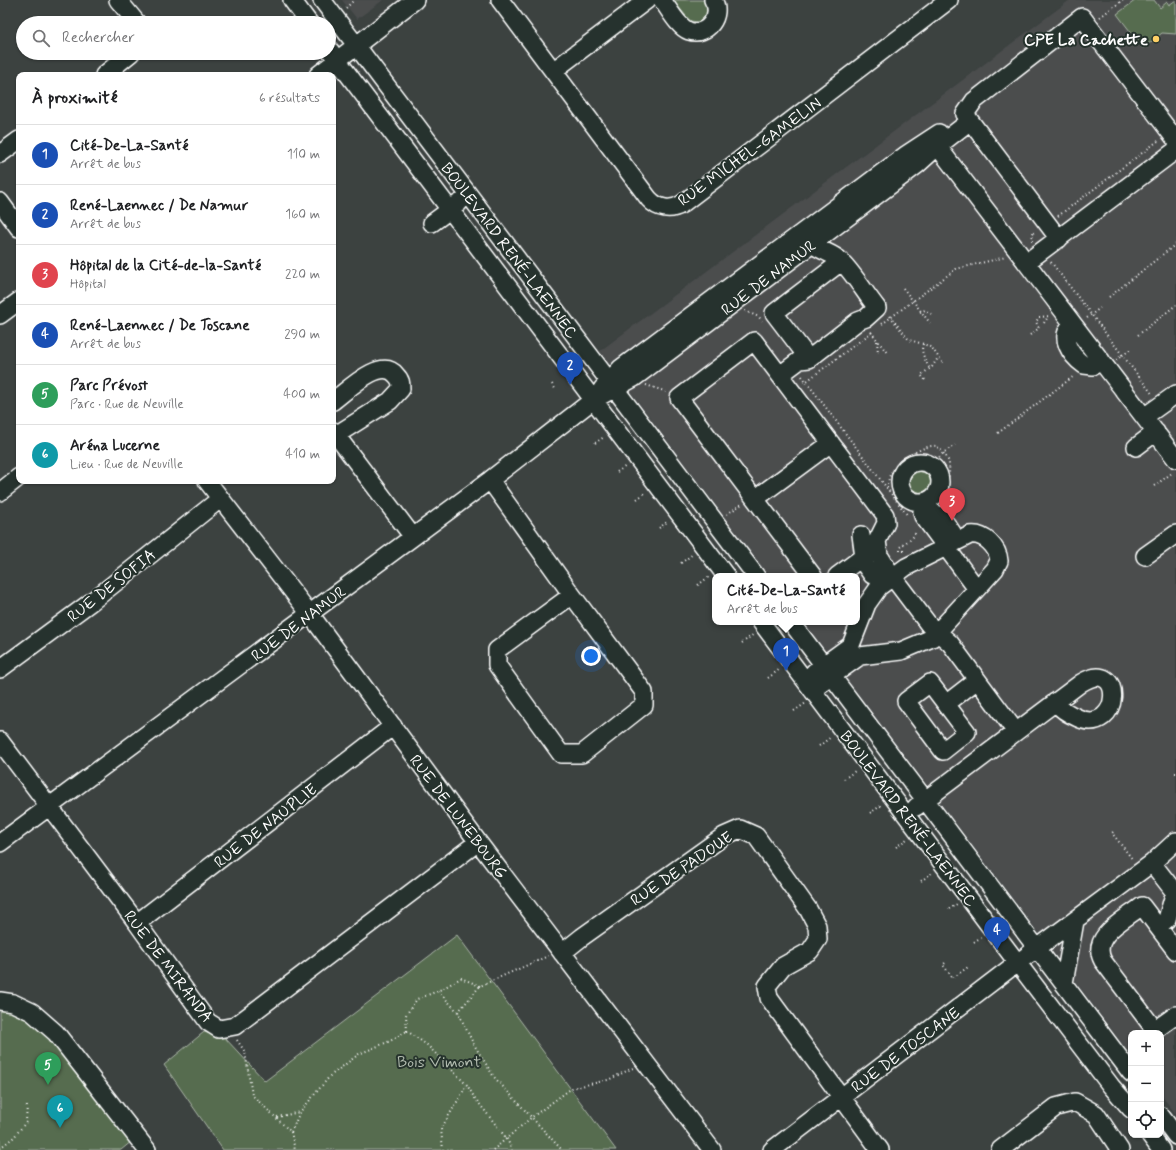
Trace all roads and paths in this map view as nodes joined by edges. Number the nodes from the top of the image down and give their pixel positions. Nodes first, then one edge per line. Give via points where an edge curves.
1 (118, 0) edge
2 (292, 0) edge
3 (322, 0) edge
4 (354, 0) edge
5 (415, 0) edge
6 (500, 0) edge
7 (647, 0) edge
8 (662, 0) edge
9 (713, 0) edge
10 (949, 0) edge
11 (1123, 0) edge
12 (345, 10) dead end
13 (1102, 15) dead end
14 (131, 16) edge
15 (304, 16) edge
16 (334, 16) edge
17 (336, 19) edge
18 (356, 45) junction
19 (336, 54) edge
20 (336, 59) edge
21 (122, 60) edge
22 (329, 60) edge
23 (553, 71) junction
24 (108, 72) edge
25 (320, 72) edge
26 (967, 118) junction
27 (1159, 140) dead end
28 (1176, 140) edge
29 (16, 142) edge
30 (935, 142) junction
31 (1176, 150) edge
32 (0, 154) edge
33 (470, 196) junction
34 (0, 202) edge
35 (450, 210) junction
36 (1052, 221) dead end
37 (432, 223) dead end
38 (16, 224) edge
39 (810, 236) junction
40 (1059, 239) junction
41 (1176, 244) edge
42 (1050, 261) dead end
43 (841, 262) junction
44 (1023, 263) junction
45 (903, 288) dead end
46 (1109, 297) dead end
47 (913, 301) junction
48 (16, 303) edge
49 (1176, 305) edge
50 (738, 307) dead end
51 (1100, 308) dead end
52 (920, 312) junction
53 (1054, 313) dead end
54 (931, 314) dead end
55 (0, 315) edge
56 (1091, 315) junction
57 (1048, 317) junction
58 (891, 318) junction
59 (762, 322) dead end
60 (930, 323) dead end
61 (1044, 323) dead end
62 (1078, 323) junction
63 (881, 325) dead end
64 (876, 329) dead end
65 (871, 332) junction
66 (1030, 335) dead end
67 (1138, 335) dead end
68 (877, 340) junction
69 (924, 344) junction
70 (1131, 349) dead end
71 (878, 353) dead end
72 (888, 354) dead end
73 (1122, 356) junction
74 (938, 358) junction
75 (1106, 361) junction
76 (803, 364) junction
77 (944, 366) dead end
78 (930, 369) junction
79 (1076, 374) dead end
80 (780, 375) junction
81 (925, 380) dead end
82 (807, 381) junction
83 (552, 384) dead end
84 (612, 384) junction
85 (645, 385) dead end
86 (556, 390) dead end
87 (673, 394) dead end
88 (1176, 394) edge
89 (1153, 396) dead end
90 (336, 400) edge
91 (593, 400) junction
92 (1176, 404) edge
93 (1141, 418) junction
94 (336, 432) edge
95 (998, 433) dead end
96 (336, 434) edge
97 (607, 434) dead end
98 (595, 443) dead end
99 (831, 443) junction
100 (955, 445) dead end
101 (1136, 447) dead end
102 (943, 453) junction
103 (629, 463) dead end
104 (1175, 465) edge
105 (931, 466) junction
106 (617, 472) dead end
107 (16, 479) edge
108 (490, 480) junction
109 (209, 484) edge
110 (1154, 486) dead end
111 (887, 488) junction
112 (650, 490) dead end
113 (0, 492) edge
114 (220, 499) junction
115 (637, 499) dead end
116 (748, 502) junction
117 (928, 505) junction
118 (724, 517) dead end
119 (671, 519) dead end
120 (659, 528) dead end
121 (921, 533) dead end
122 (860, 534) dead end
123 (1176, 534) edge
124 (413, 537) junction
125 (952, 544) junction
126 (909, 549) dead end
127 (696, 552) dead end
128 (864, 556) junction
129 (1145, 556) dead end
130 (681, 563) dead end
131 (718, 573) edge
132 (754, 573) edge
133 (810, 573) edge
134 (841, 573) edge
135 (892, 576) junction
136 (712, 578) edge
137 (698, 585) dead end
138 (977, 589) junction
139 (572, 595) junction
140 (310, 614) junction
141 (860, 623) edge
142 (793, 625) edge
143 (859, 625) edge
144 (759, 627) edge
145 (938, 632) junction
146 (742, 643) dead end
147 (783, 667) dead end
148 (0, 669) edge
149 (828, 671) junction
150 (768, 678) dead end
151 (980, 684) junction
152 (808, 690) junction
153 (1056, 702) dead end
154 (948, 707) dead end
155 (794, 711) dead end
156 (393, 726) junction
157 (1016, 732) junction
158 (834, 735) dead end
159 (0, 741) edge
160 (819, 746) dead end
161 (860, 768) dead end
162 (844, 779) dead end
163 (925, 800) junction
164 (885, 802) dead end
165 (49, 807) junction
166 (870, 813) dead end
167 (906, 814) junction
168 (1113, 832) dead end
169 (911, 836) dead end
170 (478, 842) junction
171 (0, 843) edge
172 (1175, 847) edge
173 (896, 848) dead end
174 (1133, 860) dead end
175 (1152, 863) junction
176 (936, 870) dead end
177 (921, 881) dead end
178 (1175, 893) edge
179 (1176, 920) edge
180 (1075, 921) junction
181 (137, 924) junction
182 (1160, 931) junction
183 (985, 934) dead end
184 (974, 942) dead end
185 (1038, 949) junction
186 (560, 951) junction
187 (1176, 951) edge
188 (946, 963) dead end
189 (1018, 963) junction
190 (968, 967) dead end
191 (1064, 983) junction
192 (480, 986) junction
193 (438, 991) junction
194 (0, 1001) edge
195 (458, 1012) junction
196 (1176, 1015) edge
197 (228, 1027) junction
198 (407, 1031) junction
199 (645, 1062) junction
200 (1128, 1069) edge
201 (467, 1085) junction
202 (841, 1097) junction
203 (27, 1105) dead end
204 (1128, 1106) edge
205 (300, 1112) junction
206 (532, 1117) junction
207 (277, 1118) junction
208 (1164, 1120) edge
209 (291, 1132) junction
210 (1176, 1136) edge
211 (1152, 1138) edge
212 (507, 1139) junction
213 (0, 1148) edge
214 (147, 1150) edge
215 (295, 1150) edge
216 (443, 1150) edge
217 (493, 1150) edge
218 (512, 1150) edge
219 (562, 1150) edge
220 (712, 1150) edge
221 (772, 1150) edge
222 (880, 1150) edge
223 (1000, 1150) edge
224 (1120, 1150) edge
225 (1161, 1150) edge

1 - 14 street
2 - 15 street
3 - 16 street, BOULEVARD RENÉ-LAENNEC
4 - 12 path
5 - 18 street
6 - 23 street, RUE MICHEL-GAMELIN
7 - 23 street
8 - 9 street via 684,28 696,32 706,28 716,19 717,10
10 - 23 street, RUE MICHEL-GAMELIN via 682,204 670,208 658,207 652,202
11 - 13 path
17 - 18 street, BOULEVARD RENÉ-LAENNEC
18 - 19 street
18 - 33 street, BOULEVARD RENÉ-LAENNEC
20 - 35 street, BOULEVARD RENÉ-LAENNEC
21 - 24 street
22 - 25 street
26 - 28 street, RUE DE NAMUR via 974,101 1082,17
26 - 30 street, RUE DE NAMUR
26 - 40 street
27 - 36 path
29 - 32 street
30 - 39 street, RUE DE NAMUR via 907,154
30 - 44 street
31 - 40 street
33 - 35 street
33 - 84 street, BOULEVARD RENÉ-LAENNEC
34 - 38 street
35 - 37 street
35 - 91 street, BOULEVARD RENÉ-LAENNEC
39 - 43 street
39 - 84 street, RUE DE NAMUR via 630,381
40 - 44 street via 1053,254
41 - 46 path
42 - 56 path
43 - 76 street via 774,313
43 - 76 street via 876,308
44 - 47 path via 956,269
44 - 62 street
45 - 47 path
47 - 52 path
47 - 58 path
48 - 55 street
49 - 67 path
50 - 59 path via 759,317
51 - 56 path
52 - 54 path via 925,310
52 - 60 path
53 - 57 path
56 - 62 path
56 - 73 path
57 - 61 path
57 - 66 path via 1039,317 1036,322 1039,328
58 - 63 path
58 - 69 path via 909,340
62 - 75 street
64 - 65 path
65 - 68 path
65 - 82 path
68 - 71 path
68 - 72 path
69 - 74 path via 932,348
69 - 78 path via 922,348
70 - 73 path
73 - 75 path
73 - 89 path
74 - 77 path
74 - 78 path
75 - 93 street
76 - 80 street via 800,360
76 - 82 path
78 - 81 path via 921,375
79 - 95 path
80 - 99 street
80 - 116 street via 754,341 679,398
82 - 111 path
83 - 86 path
84 - 91 street, RUE DE NAMUR
84 - 132 street, BOULEVARD RENÉ-LAENNEC
85 - 87 path
88 - 93 street
90 - 94 street via 370,373 385,368 392,370 401,381 401,389 390,401
91 - 108 street, RUE DE NAMUR
91 - 131 street, BOULEVARD RENÉ-LAENNEC
92 - 93 street
93 - 101 street
93 - 104 street
96 - 124 street
97 - 98 path
99 - 116 street
99 - 135 street via 887,519 877,538 877,544 886,550 894,561
100 - 102 path
102 - 105 path
102 - 111 path via 936,446 930,446 905,459 893,470
102 - 117 path via 949,465 946,489
103 - 106 path
104 - 110 path
105 - 117 street via 940,480
105 - 117 street via 922,463 906,468 901,485 910,499
107 - 113 street
108 - 124 street, RUE DE NAMUR
108 - 139 street
109 - 114 street, RUE DE LUNEBOURG
111 - 117 path
112 - 115 path
114 - 140 street, RUE DE LUNEBOURG
114 - 148 street, RUE DE SOFIA via 91,602
116 - 118 path
116 - 133 street
117 - 125 street via 938,514
119 - 120 path
121 - 126 path via 916,527 914,536 899,549
122 - 128 street
123 - 129 street
124 - 140 street, RUE DE NAMUR
125 - 135 street
125 - 138 street
125 - 138 street via 970,535 981,535 998,554 997,567
127 - 130 path
128 - 134 street
128 - 135 street via 873,561 880,570
135 - 141 street via 870,598
135 - 145 street via 929,625
136 - 137 path
138 - 145 street
139 - 139 street via 644,692 644,705 582,754 561,754 497,664 497,650
140 - 156 street, RUE DE LUNEBOURG
140 - 165 street, RUE DE NAMUR
142 - 149 street, BOULEVARD RENÉ-LAENNEC
143 - 149 street via 851,645
144 - 146 path
144 - 152 street, BOULEVARD RENÉ-LAENNEC
145 - 149 street via 927,641 906,649 860,656
145 - 151 street via 950,643
147 - 150 path
149 - 152 street
149 - 163 street, BOULEVARD RENÉ-LAENNEC
151 - 154 street
151 - 157 street
152 - 155 path
152 - 167 street, BOULEVARD RENÉ-LAENNEC
153 - 157 street
156 - 170 street, RUE DE LUNEBOURG
156 - 181 street, RUE DE NAUPLIE
157 - 163 street
158 - 160 path
159 - 165 street, RUE DE MIRANDA
161 - 162 path
163 - 167 street
163 - 185 street, BOULEVARD RENÉ-LAENNEC
164 - 166 path
165 - 171 street, RUE DE NAMUR
165 - 181 street, RUE DE MIRANDA
167 - 189 street, BOULEVARD RENÉ-LAENNEC
168 - 174 path
169 - 173 path
170 - 186 street, RUE DE LUNEBOURG
170 - 197 street, RUE DE MIRANDA via 235,1026
172 - 175 street, RUE DE TOSCANE
175 - 178 street
175 - 180 street, RUE DE TOSCANE
176 - 177 path
178 - 182 street via 1168,919
179 - 182 street
180 - 185 street, RUE DE TOSCANE
180 - 191 street
181 - 197 street, RUE DE MIRANDA via 208,1022 219,1028
182 - 187 street
182 - 196 street via 1142,906 1104,936 1100,945 1100,956 1155,1030
183 - 184 path
185 - 189 street, RUE DE TOSCANE
185 - 191 street, BOULEVARD RENÉ-LAENNEC
186 - 192 path
186 - 199 street, RUE DE LUNEBOURG
186 - 202 street, RUE DE PADOUE via 724,836 740,829 756,836 808,909 817,926 818,939 810,951 783,966 767,986 769,998
188 - 190 path via 943,965 953,978
189 - 202 street, RUE DE TOSCANE
189 - 204 street, BOULEVARD RENÉ-LAENNEC
191 - 200 street, BOULEVARD RENÉ-LAENNEC
192 - 193 path via 461,978
192 - 195 path
193 - 195 path
193 - 198 path via 417,999 406,1015
194 - 214 street via 13,1003 32,1012 56,1033
195 - 206 path via 494,1077
197 - 207 path via 245,1052 252,1095
198 - 201 path via 427,1045
198 - 205 path via 353,1058 330,1076
199 - 206 path via 608,1080 572,1088
199 - 220 street, RUE DE LUNEBOURG
201 - 212 path
201 - 216 path via 441,1128
202 - 221 street, RUE DE TOSCANE
202 - 222 street, RUE DE PADOUE
203 - 213 path via 26,1122 14,1137
205 - 207 path
205 - 209 path
206 - 212 path
206 - 219 path
207 - 209 path
208 - 210 street
209 - 215 path
211 - 225 street
212 - 217 path
212 - 218 path
223 - 224 street via 1056,1107 1075,1102 1096,1114

